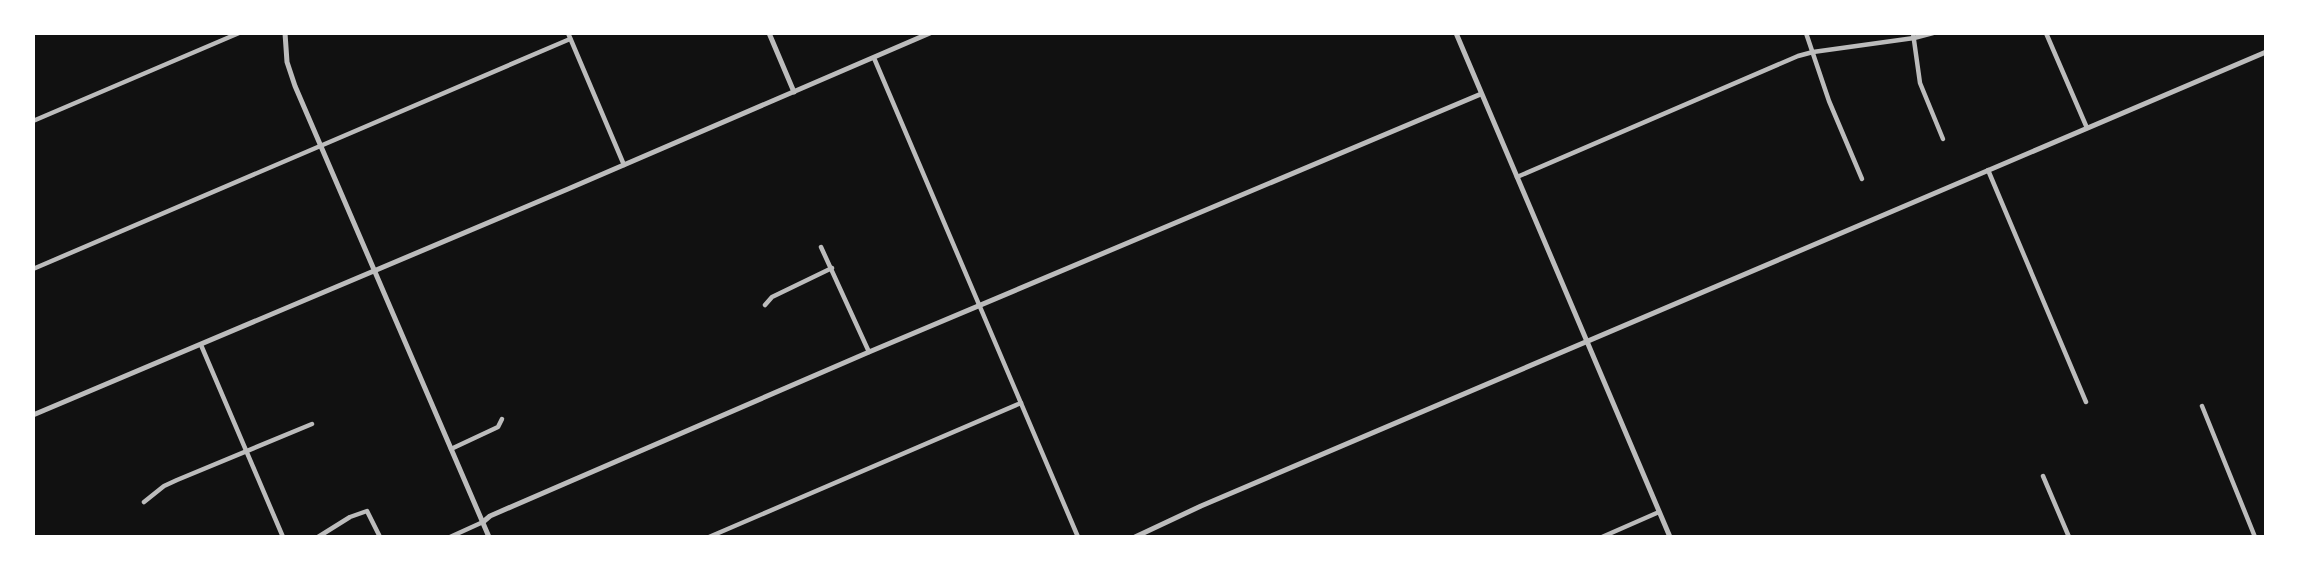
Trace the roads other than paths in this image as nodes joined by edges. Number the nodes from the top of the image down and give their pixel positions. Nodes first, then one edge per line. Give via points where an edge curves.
1 (239, 33) edge
2 (285, 33) edge
3 (769, 33) edge
4 (930, 33) edge
5 (1456, 33) edge
6 (1806, 33) edge
7 (1933, 33) edge
8 (2046, 33) edge
9 (569, 36) edge
10 (1914, 36) edge
11 (1813, 52) junction
12 (2266, 52) edge
13 (874, 58) junction
14 (794, 92) junction
15 (1481, 94) junction
16 (33, 121) edge
17 (2087, 128) junction
18 (1943, 139) dead end
19 (320, 146) junction
20 (624, 165) junction
21 (1987, 170) junction
22 (1517, 177) junction
23 (1862, 179) dead end
24 (821, 247) dead end
25 (832, 268) junction
26 (33, 269) edge
27 (373, 271) junction
28 (765, 304) dead end
29 (981, 305) junction
30 (1587, 341) junction
31 (201, 345) junction
32 (869, 352) junction
33 (1021, 402) junction
34 (2086, 402) dead end
35 (2202, 406) dead end
36 (33, 415) edge
37 (502, 419) dead end
38 (312, 424) dead end
39 (451, 449) junction
40 (248, 452) junction
41 (2043, 477) dead end
42 (144, 502) dead end
43 (1660, 512) junction
44 (482, 522) junction
45 (283, 537) edge
46 (318, 537) edge
47 (380, 537) edge
48 (450, 537) edge
49 (489, 537) edge
50 (709, 537) edge
51 (1078, 537) edge
52 (1135, 537) edge
53 (1602, 537) edge
54 (1670, 537) edge
55 (2069, 537) edge
56 (2255, 537) edge

1 - 16 street
2 - 19 street via 287,62
3 - 14 street
4 - 13 street
5 - 15 street
6 - 11 street
7 - 10 street
8 - 17 street
9 - 19 street
9 - 20 street
10 - 11 street
10 - 18 street via 1920,83
11 - 22 street
11 - 23 street
12 - 17 street
13 - 14 street
13 - 29 street
14 - 20 street
15 - 22 street
15 - 29 street
17 - 21 street
19 - 26 street
19 - 27 street
20 - 27 street
21 - 30 street
21 - 34 street
22 - 30 street
24 - 25 street
25 - 28 street
25 - 32 street
27 - 31 street
27 - 39 street
29 - 32 street
29 - 33 street
30 - 43 street
30 - 52 street
31 - 36 street
31 - 40 street
32 - 44 street
33 - 50 street
33 - 51 street
35 - 56 street
37 - 39 street via 498,427
38 - 40 street
39 - 44 street
40 - 42 street via 170,483
40 - 45 street
41 - 55 street
43 - 53 street
43 - 54 street
44 - 48 street
44 - 49 street
46 - 47 street via 367,511

